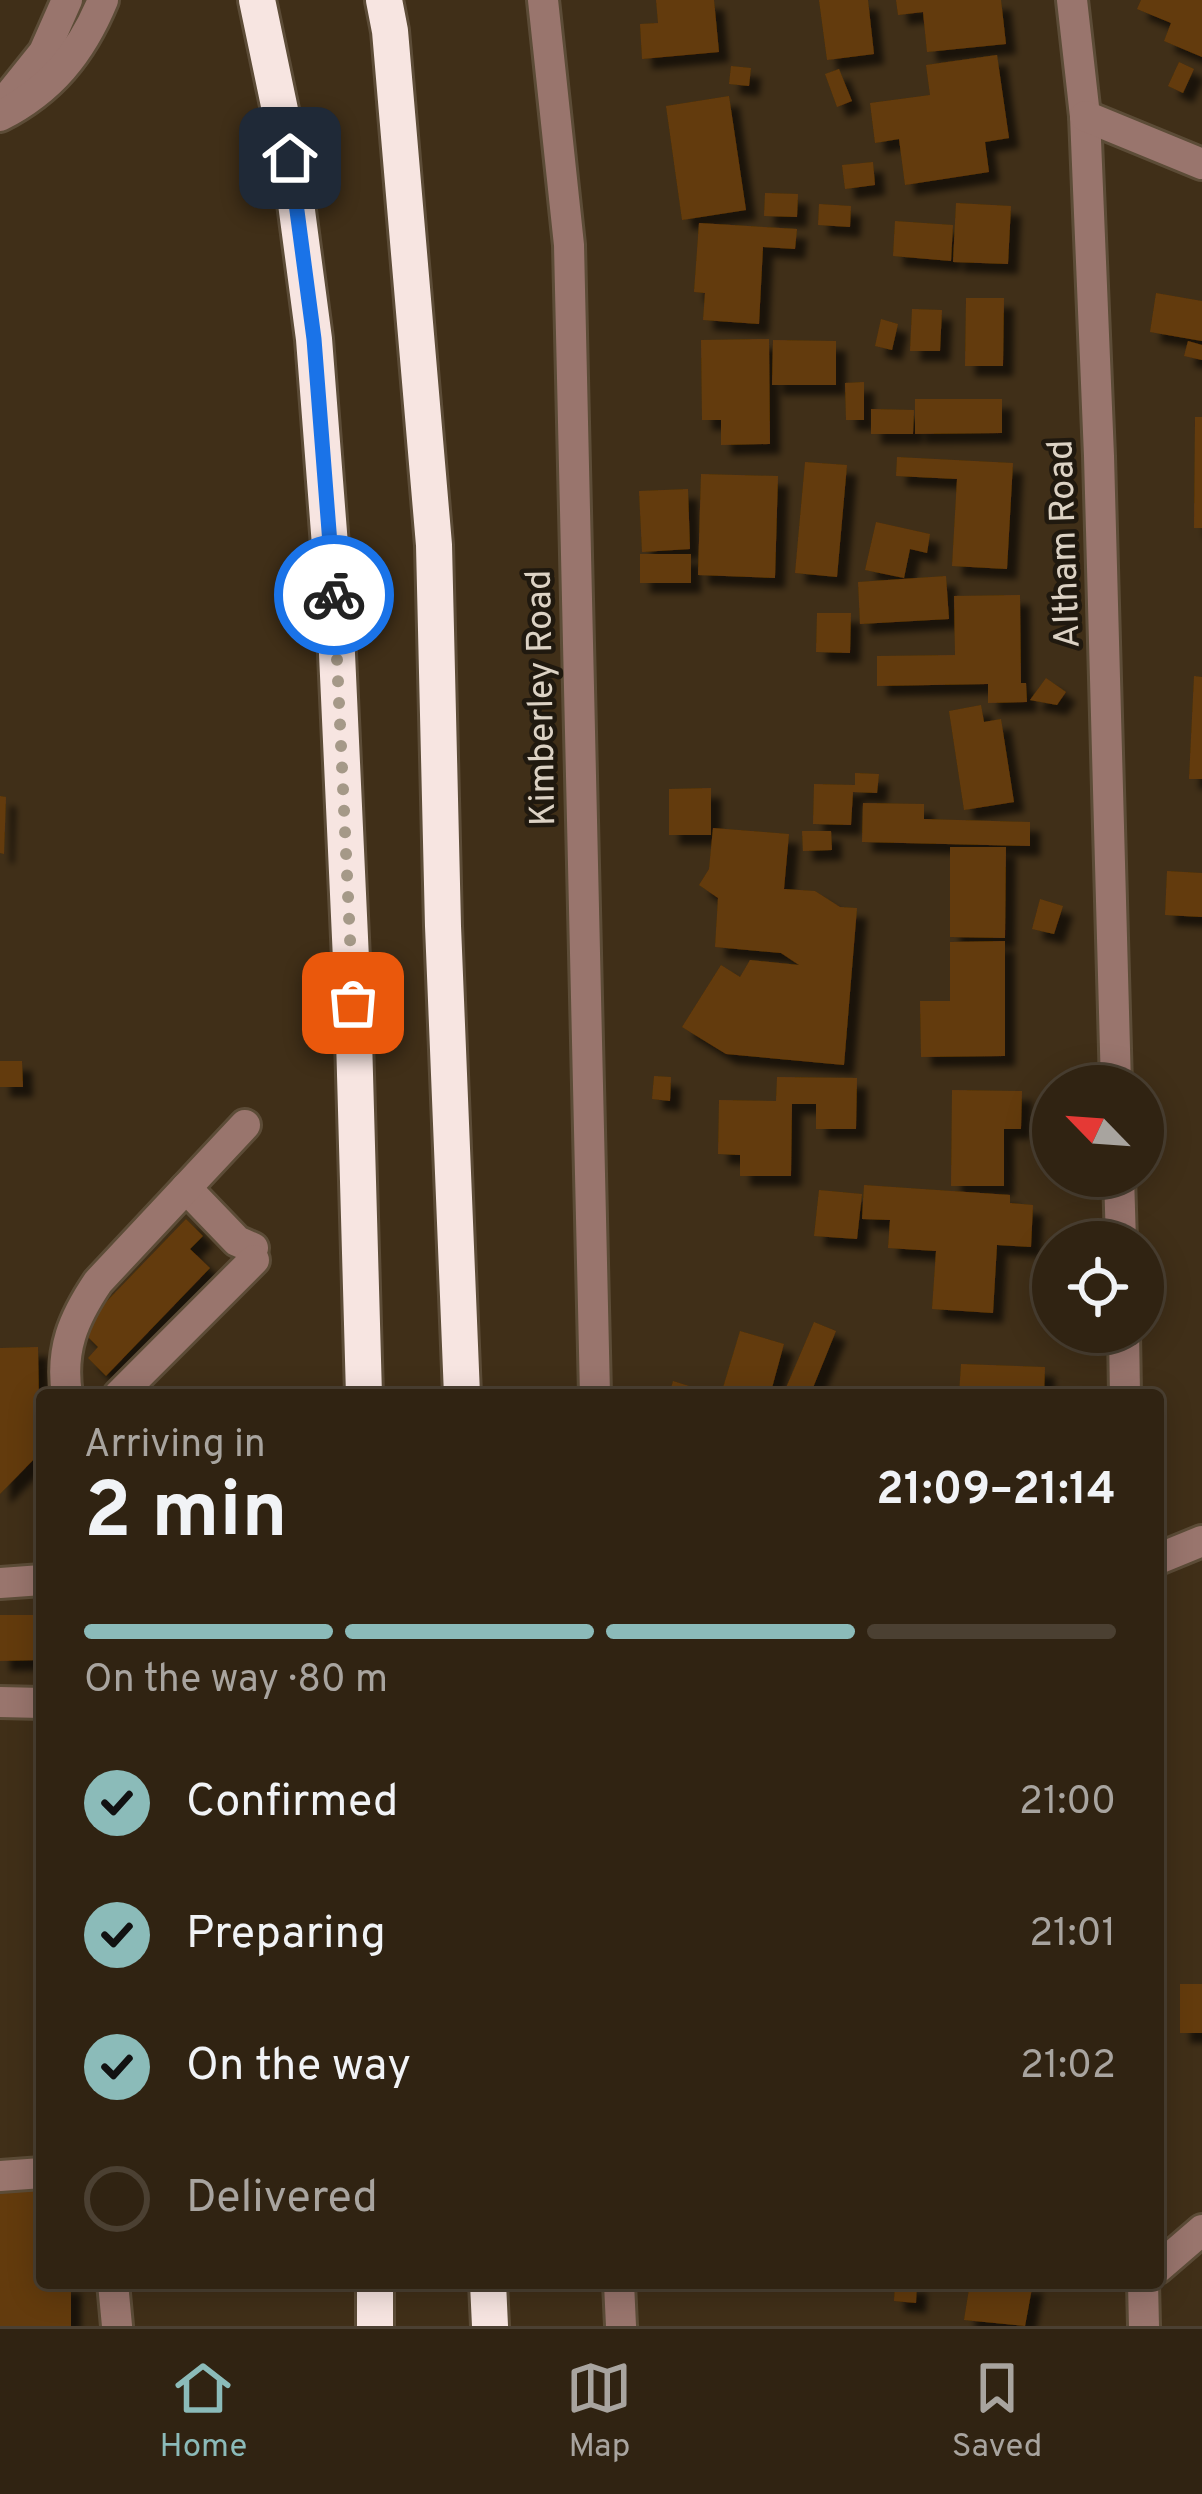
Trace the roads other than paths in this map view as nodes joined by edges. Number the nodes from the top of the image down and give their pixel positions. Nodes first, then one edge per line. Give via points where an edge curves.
1 (67, 0) edge
2 (103, 0) edge
3 (257, 0) edge
4 (384, 0) edge
5 (543, 0) edge
6 (1072, 0) edge
7 (0, 107) edge
8 (0, 116) edge
9 (1084, 116) junction
10 (1202, 164) edge
11 (1115, 1065) edge
12 (245, 1125) dead end
13 (186, 1188) junction
14 (1124, 1353) edge
15 (66, 1389) edge
16 (125, 1389) edge
17 (364, 1389) edge
18 (462, 1389) edge
19 (595, 1389) edge
20 (1125, 1389) edge
21 (1202, 1540) edge
22 (1164, 1556) edge
23 (36, 1580) edge
24 (0, 1583) edge
25 (0, 1702) edge
26 (36, 1703) edge
27 (36, 2174) edge
28 (0, 2176) edge
29 (1202, 2230) edge
30 (1164, 2263) edge
31 (114, 2289) edge
32 (375, 2289) edge
33 (488, 2289) edge
34 (619, 2289) edge
35 (1143, 2289) edge
36 (117, 2326) edge
37 (375, 2326) edge
38 (490, 2326) edge
39 (621, 2326) edge
40 (1144, 2326) edge

1 - 7 street via 44,52
2 - 8 street via 59,75
3 - 17 highway via 290,158 316,362 335,610
4 - 18 highway via 434,545
5 - 19 street, Kimberley Road via 569,245
6 - 9 street, Altham Road
9 - 10 street
9 - 11 street, Altham Road
12 - 13 street
13 - 15 street via 80,1308 66,1346
13 - 16 street via 254,1254
14 - 20 street
21 - 22 street
23 - 24 street
25 - 26 street
27 - 28 street
29 - 30 street
31 - 36 street
32 - 37 highway
33 - 38 highway
34 - 39 street
35 - 40 street

